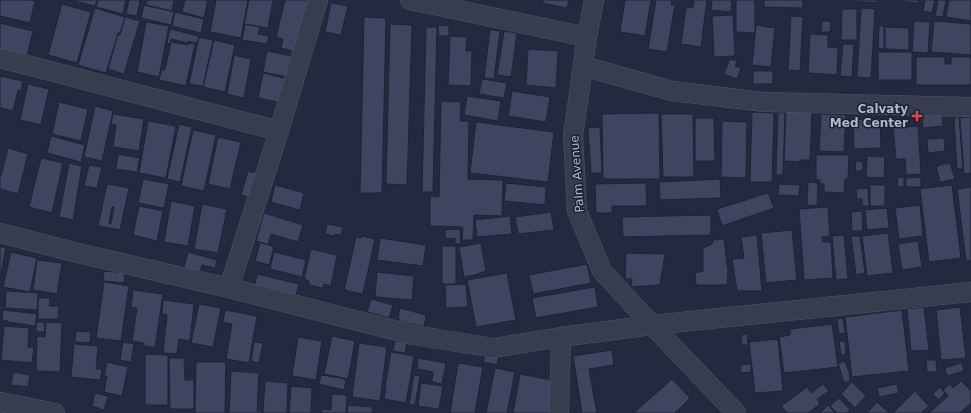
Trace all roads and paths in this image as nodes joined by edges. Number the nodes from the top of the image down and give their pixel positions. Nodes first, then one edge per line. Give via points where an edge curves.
1 (318, 0) edge
2 (410, 0) edge
3 (594, 0) edge
4 (587, 37) junction
5 (0, 58) edge
6 (583, 66) junction
7 (971, 107) edge
8 (279, 132) junction
9 (0, 233) edge
10 (229, 288) junction
11 (971, 292) edge
12 (652, 325) junction
13 (561, 337) junction
14 (0, 402) edge
15 (55, 413) edge
16 (559, 413) edge
17 (736, 413) edge

1 - 8 street
2 - 4 street
3 - 4 street, Palm Avenue
4 - 6 street, Palm Avenue
5 - 8 street
6 - 7 street via 672,91 764,102
6 - 12 street, Palm Avenue via 573,136 577,211 602,270
8 - 10 street
9 - 10 street
10 - 13 street via 413,335 494,348
11 - 12 street
12 - 13 street
12 - 17 street, Palm Avenue
13 - 16 street
14 - 15 street

